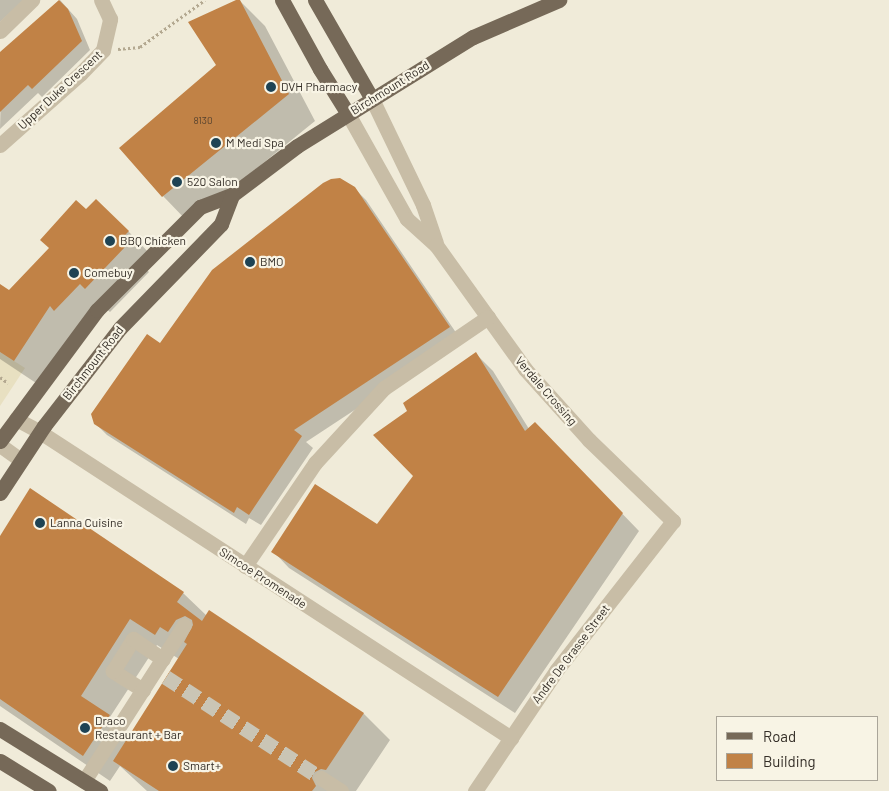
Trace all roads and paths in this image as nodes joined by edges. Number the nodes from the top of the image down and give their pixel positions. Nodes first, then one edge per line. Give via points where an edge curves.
1 (32, 0) edge
2 (101, 0) edge
3 (205, 0) edge
4 (282, 0) edge
5 (315, 0) edge
6 (559, 0) edge
7 (0, 31) edge
8 (104, 50) junction
9 (372, 99) junction
10 (348, 114) junction
11 (0, 145) edge
12 (232, 195) junction
13 (436, 245) junction
14 (488, 317) junction
15 (0, 377) edge
16 (8, 383) dead end
17 (16, 419) junction
18 (40, 432) junction
19 (0, 443) edge
20 (21, 460) junction
21 (0, 493) edge
22 (673, 521) joint
23 (245, 566) junction
24 (184, 625) dead end
25 (162, 669) junction
26 (142, 690) junction
27 (0, 729) edge
28 (511, 738) junction
29 (0, 760) edge
30 (321, 778) tunnel mouth
31 (84, 782) junction
32 (49, 791) edge
33 (100, 791) edge
34 (341, 791) edge
35 (474, 791) edge

1 - 7 street
2 - 8 street, Upper Duke Crescent via 110,19
3 - 8 path via 140,47
4 - 10 main road, Verdale Crossing
5 - 9 main road, Verdale Crossing
6 - 9 main road, Birchmount Road via 473,37
8 - 11 street, Upper Duke Crescent
9 - 10 main road, Birchmount Road
9 - 13 street, Verdale Crossing via 423,205
10 - 12 main road, Birchmount Road via 297,146
10 - 13 street, Verdale Crossing via 407,219
12 - 17 main road, Birchmount Road via 200,207 97,310
12 - 18 main road, Birchmount Road via 221,224 120,328
13 - 14 street, Verdale Crossing
14 - 22 street, Verdale Crossing via 525,369 589,440
14 - 23 street via 384,388 315,464
15 - 16 path
17 - 18 street, Simcoe Promenade
17 - 19 main road, Birchmount Road
18 - 20 main road, Birchmount Road
18 - 23 street, Simcoe Promenade
19 - 20 street
20 - 21 main road, Birchmount Road
22 - 28 street, Andre De Grasse Street via 556,671
23 - 28 street, Simcoe Promenade
24 - 25 street
25 - 26 street
25 - 26 street via 134,639 113,671
26 - 31 street
27 - 31 main road
28 - 35 street, Andre De Grasse Street
29 - 32 main road
30 - 34 street
31 - 33 main road

